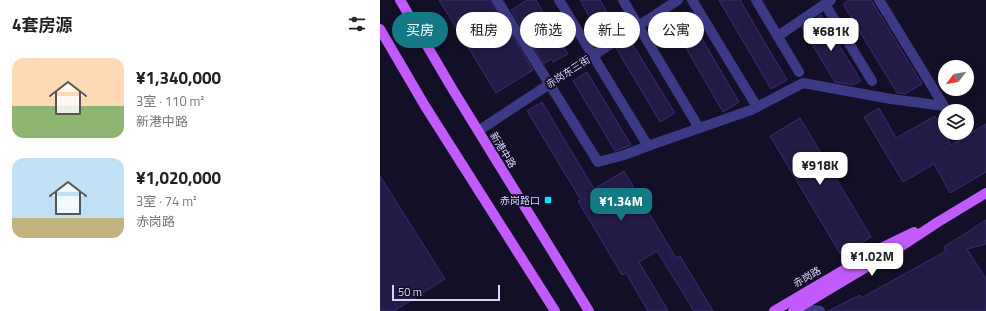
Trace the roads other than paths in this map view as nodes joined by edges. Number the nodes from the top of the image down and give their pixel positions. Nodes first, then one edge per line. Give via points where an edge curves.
1 (400, 0) edge
2 (497, 0) edge
3 (559, 0) edge
4 (623, 0) edge
5 (678, 0) edge
6 (692, 0) edge
7 (756, 0) edge
8 (879, 0) edge
9 (828, 2) edge
10 (630, 12) edge
11 (640, 24) edge
12 (640, 28) edge
13 (380, 30) edge
14 (778, 36) junction
15 (604, 48) edge
16 (593, 55) junction
17 (799, 72) dead end
18 (872, 81) dead end
19 (549, 84) junction
20 (757, 107) junction
21 (700, 128) junction
22 (478, 131) junction
23 (648, 146) junction
24 (986, 193) edge
25 (938, 222) junction
26 (796, 309) edge
27 (555, 311) edge
28 (589, 311) edge
29 (774, 311) edge
30 (820, 311) edge

1 - 22 main road, 新港中路
2 - 19 street
3 - 16 street
4 - 10 street
5 - 11 street, 赤岗东三街
6 - 20 street
7 - 14 street
8 - 20 street via 944,106 803,83
9 - 14 street
9 - 18 street
12 - 21 street
13 - 27 main road
14 - 17 street
15 - 16 street, 赤岗东三街
16 - 19 street, 赤岗东三街
16 - 23 street
19 - 22 street, 赤岗东三街
19 - 23 street via 598,162
20 - 21 street
21 - 23 street
22 - 28 main road, 新港中路
24 - 25 main road, 赤岗路
25 - 26 main road, 赤岗路
25 - 29 main road, 赤岗路 via 881,248
26 - 30 street

